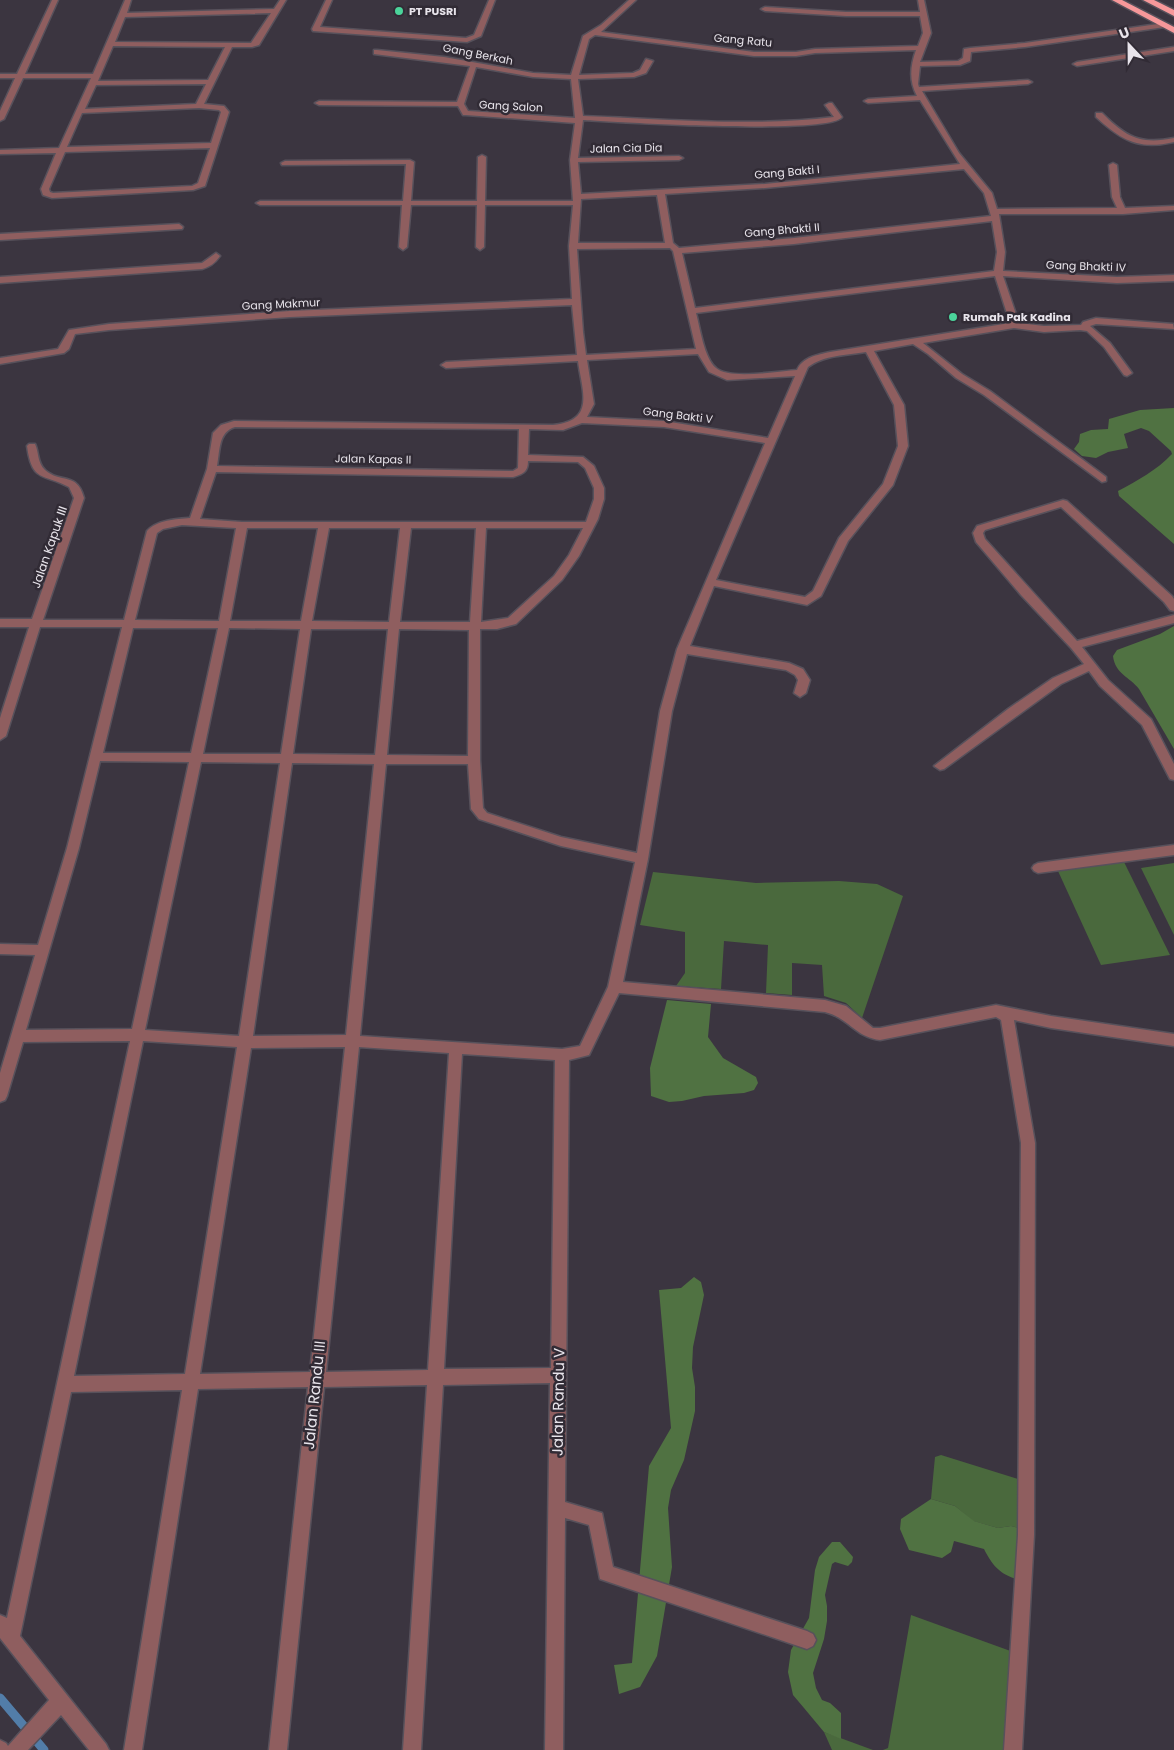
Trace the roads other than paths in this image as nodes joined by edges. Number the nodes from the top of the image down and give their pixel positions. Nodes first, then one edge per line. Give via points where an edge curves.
1 (55, 0) edge
2 (128, 0) edge
3 (283, 0) edge
4 (330, 0) edge
5 (492, 0) edge
6 (633, 0) edge
7 (921, 0) edge
8 (1116, 0) edge
9 (1147, 0) edge
10 (765, 8) dead end
11 (277, 11) junction
12 (1174, 13) edge
13 (924, 14) junction
14 (123, 15) junction
15 (1165, 25) junction
16 (1174, 30) edge
17 (594, 33) junction
18 (109, 44) junction
19 (229, 46) junction
20 (921, 48) junction
21 (1174, 48) edge
22 (377, 52) dead end
23 (649, 61) dead end
24 (474, 64) junction
25 (916, 64) junction
26 (1077, 64) dead end
27 (0, 76) edge
28 (19, 76) junction
29 (574, 77) junction
30 (93, 80) junction
31 (211, 82) junction
32 (1028, 82) dead end
33 (916, 89) junction
34 (921, 98) junction
35 (868, 102) dead end
36 (319, 103) dead end
37 (460, 104) junction
38 (199, 106) junction
39 (829, 106) dead end
40 (80, 111) junction
41 (1099, 115) dead end
42 (0, 119) edge
43 (579, 119) junction
44 (1174, 140) edge
45 (215, 145) junction
46 (60, 151) junction
47 (0, 152) edge
48 (482, 157) dead end
49 (679, 158) dead end
50 (574, 160) junction
51 (286, 163) dead end
52 (1113, 165) dead end
53 (966, 166) junction
54 (654, 193) dead end
55 (577, 200) junction
56 (260, 203) dead end
57 (407, 204) junction
58 (482, 204) junction
59 (1174, 208) edge
60 (1123, 212) junction
61 (995, 215) junction
62 (179, 227) dead end
63 (0, 237) edge
64 (669, 244) junction
65 (573, 246) junction
66 (403, 247) dead end
67 (480, 247) dead end
68 (677, 251) junction
69 (216, 256) dead end
70 (998, 274) junction
71 (1174, 278) edge
72 (0, 280) edge
73 (575, 302) junction
74 (691, 311) junction
75 (1014, 326) junction
76 (1173, 327) edge
77 (1085, 328) junction
78 (914, 341) junction
79 (869, 349) junction
80 (701, 350) junction
81 (582, 359) junction
82 (0, 361) edge
83 (446, 365) dead end
84 (800, 373) junction
85 (1127, 373) dead end
86 (582, 420) junction
87 (524, 426) junction
88 (770, 441) junction
89 (32, 446) dead end
90 (524, 458) junction
91 (212, 469) junction
92 (1102, 479) dead end
93 (194, 521) junction
94 (242, 525) junction
95 (324, 525) junction
96 (406, 525) junction
97 (481, 525) junction
98 (589, 525) junction
99 (710, 582) junction
100 (1174, 607) edge
101 (1174, 619) edge
102 (0, 623) edge
103 (36, 623) junction
104 (128, 624) junction
105 (224, 624) junction
106 (306, 625) junction
107 (394, 625) junction
108 (475, 626) junction
109 (1075, 645) junction
110 (683, 649) junction
111 (1090, 666) junction
112 (800, 693) dead end
113 (0, 736) edge
114 (95, 757) junction
115 (285, 758) junction
116 (196, 759) junction
117 (381, 759) junction
118 (474, 760) junction
119 (940, 766) dead end
120 (1174, 776) edge
121 (1174, 850) edge
122 (642, 860) junction
123 (1038, 868) dead end
124 (0, 949) edge
125 (43, 950) junction
126 (615, 987) junction
127 (1003, 1013) junction
128 (137, 1035) junction
129 (17, 1036) junction
130 (1174, 1040) edge
131 (352, 1041) junction
132 (245, 1042) junction
133 (456, 1048) junction
134 (562, 1055) junction
135 (0, 1096) edge
136 (558, 1375) junction
137 (437, 1377) junction
138 (316, 1380) junction
139 (191, 1382) junction
140 (64, 1384) junction
141 (557, 1508) junction
142 (0, 1624) edge
143 (11, 1638) junction
144 (807, 1640) dead end
145 (60, 1702) junction
146 (16, 1750) edge
147 (100, 1750) edge
148 (133, 1750) edge
149 (278, 1750) edge
150 (412, 1750) edge
151 (554, 1750) edge
152 (1012, 1750) edge

1 - 28 street
2 - 14 street
3 - 11 street
4 - 5 street via 316,29 467,40 477,36
6 - 17 street
7 - 13 street
8 - 15 highway
9 - 12 highway
10 - 13 street via 846,14
11 - 14 street
11 - 19 street via 256,43
13 - 20 street via 927,34
14 - 18 street
15 - 16 highway
15 - 25 street via 970,50 967,59 960,63
17 - 20 street, Gang Ratu via 754,54
17 - 29 street via 584,40
18 - 19 street
18 - 30 street
19 - 31 street
20 - 25 street
21 - 26 street
22 - 24 street, Gang Berkah
23 - 29 street, Gang Berkah via 634,75
24 - 29 street, Gang Berkah via 510,72
24 - 37 street, Gang Salon
25 - 33 street
27 - 28 street
28 - 30 street
28 - 42 street
29 - 43 street
30 - 31 street
30 - 40 street
31 - 38 street
32 - 33 street
33 - 34 street
34 - 35 street
34 - 53 street
36 - 37 street
37 - 43 street, Gang Salon via 466,113 471,114
38 - 40 street
38 - 45 street via 221,108 225,112
39 - 43 street, Gang Salon via 837,119 782,124
40 - 46 street
41 - 44 street via 1126,138 1145,143
43 - 50 street
45 - 46 street
45 - 46 street via 202,184 193,188 52,196 45,189
46 - 47 street
48 - 58 street
49 - 50 street, Jalan Cia Dia
50 - 55 street
51 - 57 street via 408,161 411,163
52 - 60 street via 1116,197
53 - 61 street via 988,193
53 - 64 street, Gang Bakti I via 765,186 661,192
54 - 55 street
55 - 58 street
55 - 65 street
56 - 57 street
57 - 58 street
57 - 66 street
58 - 67 street
59 - 60 street, Gang Bhakti II
60 - 61 street, Gang Bhakti II via 1071,210
61 - 68 street, Gang Bhakti II via 794,241
61 - 70 street via 1000,252
62 - 63 street
64 - 65 street
64 - 68 street
65 - 73 street
68 - 74 street
69 - 72 street via 202,266
70 - 71 street, Gang Bhakti IV via 1118,280
70 - 74 street, Gang Bhakti IV
70 - 75 street
73 - 81 street
73 - 82 street, Gang Makmur via 290,314 109,327 72,332 61,351
74 - 80 street
75 - 77 street
75 - 78 street
76 - 77 street via 1096,321 1086,324
77 - 85 street via 1107,345
78 - 79 street
78 - 92 street
79 - 84 street via 812,360
79 - 99 street via 899,405 903,446 888,485 843,540 817,593 807,601
80 - 81 street
80 - 84 street via 712,370 727,377
81 - 83 street
81 - 86 street via 589,404
84 - 88 street
86 - 87 street via 560,428
86 - 88 street, Gang Bakti V via 670,425
87 - 90 street
87 - 91 street via 234,424 218,432
88 - 99 street
89 - 103 street, Jalan Kapuk III via 35,465 47,477 73,483 79,498
90 - 91 street, Jalan Kapas II via 523,468 513,474
90 - 98 street via 580,459 586,462 599,488
91 - 93 street
93 - 94 street
93 - 104 street via 161,525 152,530
94 - 95 street
94 - 105 street
95 - 96 street
95 - 106 street
96 - 97 street
96 - 107 street, Jalan Randu III
97 - 98 street
97 - 108 street
98 - 108 street via 574,556 558,578 527,609 512,621
99 - 110 street
100 - 109 street via 1063,503 981,528 978,533 980,540
101 - 109 street
102 - 103 street
103 - 104 street
103 - 113 street
104 - 105 street
104 - 114 street
105 - 106 street
105 - 116 street
106 - 107 street
106 - 115 street
107 - 108 street
107 - 117 street, Jalan Randu III
108 - 118 street
109 - 111 street
110 - 112 street via 789,667 799,672 804,680
110 - 122 street via 666,711
111 - 119 street via 1057,681 1019,706
111 - 120 street via 1104,683 1148,722
114 - 116 street
114 - 125 street
115 - 116 street
115 - 117 street
115 - 132 street
116 - 128 street
117 - 118 street
117 - 131 street, Jalan Randu III
118 - 122 street via 477,809 483,816 549,837
121 - 123 street
122 - 126 street
124 - 125 street
125 - 129 street
126 - 127 street via 825,1006 841,1010 870,1033 880,1034 996,1011
126 - 134 street via 584,1051
127 - 130 street
127 - 152 street via 1007,1019 1028,1143 1026,1535
128 - 129 street
128 - 132 street
128 - 140 street
129 - 135 street
131 - 132 street
131 - 133 street
131 - 138 street, Jalan Randu III
132 - 139 street
133 - 134 street
133 - 137 street
134 - 136 street, Jalan Randu V
136 - 137 street
136 - 141 street, Jalan Randu V
137 - 138 street
137 - 150 street
138 - 139 street
138 - 149 street, Jalan Randu III
139 - 140 street
139 - 148 street
140 - 143 street
141 - 144 street via 596,1519 606,1573
141 - 151 street, Jalan Randu V
142 - 143 street
143 - 145 street
145 - 146 street
145 - 147 street

